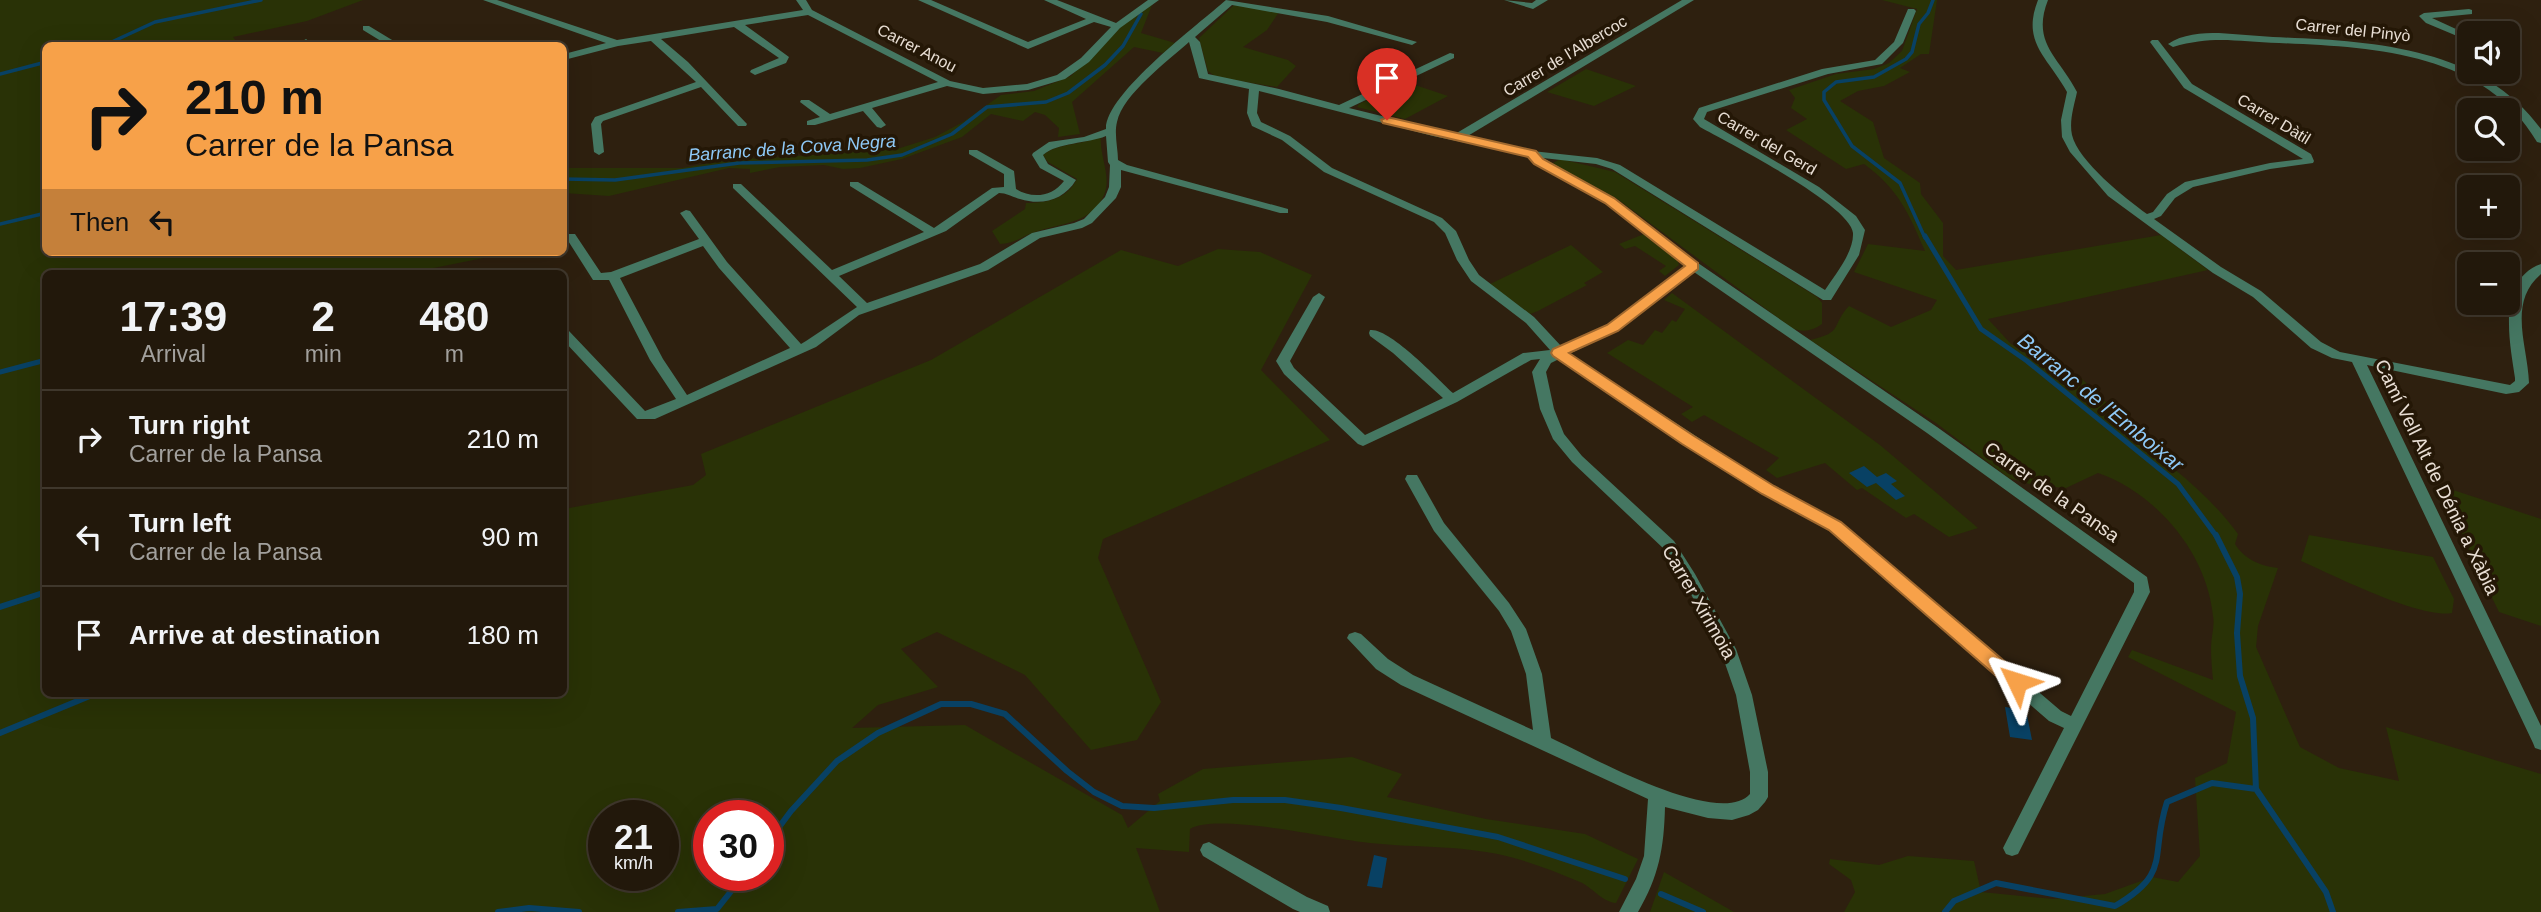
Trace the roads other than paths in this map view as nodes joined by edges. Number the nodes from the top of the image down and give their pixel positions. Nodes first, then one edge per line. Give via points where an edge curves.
1 (488, 0) edge
2 (801, 0) edge
3 (923, 0) edge
4 (1154, 0) edge
5 (1509, 0) edge
6 (1543, 0) edge
7 (1689, 0) edge
8 (2043, 0) edge
9 (1058, 1) edge
10 (1232, 1) edge
11 (1911, 10) dead end
12 (809, 12) junction
13 (2469, 12) dead end
14 (1094, 19) junction
15 (735, 23) junction
16 (1117, 26) junction
17 (366, 28) dead end
18 (2457, 33) edge
19 (653, 37) junction
20 (1190, 37) junction
21 (390, 42) edge
22 (1412, 42) dead end
23 (2155, 42) dead end
24 (618, 43) junction
25 (2173, 44) dead end
26 (567, 56) edge
27 (1450, 56) dead end
28 (2457, 66) edge
29 (755, 72) dead end
30 (704, 83) junction
31 (947, 83) junction
32 (2487, 84) edge
33 (1254, 89) junction
34 (805, 102) dead end
35 (865, 107) junction
36 (1340, 108) junction
37 (828, 118) junction
38 (743, 124) dead end
39 (811, 124) dead end
40 (881, 125) dead end
41 (1111, 131) junction
42 (1456, 138) junction
43 (2541, 140) edge
44 (599, 152) dead end
45 (973, 152) dead end
46 (1532, 154) junction
47 (1116, 164) junction
48 (854, 184) dead end
49 (737, 186) dead end
50 (1010, 190) junction
51 (1284, 211) dead end
52 (686, 213) dead end
53 (2147, 218) junction
54 (934, 233) junction
55 (571, 236) dead end
56 (705, 241) junction
57 (1694, 266) junction
58 (2539, 271) edge
59 (613, 276) junction
60 (830, 276) junction
61 (1319, 297) dead end
62 (1827, 297) joint
63 (865, 308) junction
64 (1375, 334) dead end
65 (567, 337) edge
66 (799, 350) junction
67 (1558, 353) junction
68 (2357, 359) junction
69 (1452, 399) junction
70 (684, 401) junction
71 (1412, 479) dead end
72 (1355, 638) dead end
73 (2075, 726) junction
74 (1544, 742) junction
75 (2541, 743) edge
76 (1657, 796) junction
77 (2012, 848) dead end
78 (1209, 850) dead end
79 (1629, 911) edge
80 (1321, 912) edge

1 - 24 street
2 - 12 street
3 - 14 street via 1028,46
4 - 16 street, Carrer Anou
5 - 6 street via 1529,5
7 - 42 street, Carrer de l'Albercoc
8 - 53 street, Camí Vell Alt de Dénia a Xàbia via 2036,29 2042,49 2072,92 2067,137 2112,194
9 - 14 street
10 - 20 street
10 - 22 street via 1328,19
11 - 62 street, Carrer del Gerd via 1898,43 1878,62 1826,71 1699,114 1704,125 1852,216 1859,238
12 - 15 street
12 - 31 street, Carrer Anou
13 - 18 street via 2424,16
14 - 16 street
15 - 19 street
15 - 29 street via 784,57
16 - 31 street, Carrer Anou via 1078,66 1051,81 983,91
17 - 21 street
19 - 24 street
19 - 30 street
20 - 33 street, Carrer de la Pansa via 1203,76
20 - 41 street via 1135,85 1114,115
23 - 53 street, Carrer Dàtil via 2188,86 2309,160 2189,184
24 - 26 street
25 - 28 street, Carrer del Pinyò via 2192,38 2227,37 2370,46
27 - 36 street
30 - 38 street
30 - 44 street via 599,118
31 - 35 street
32 - 43 street, Carrer del Pinyò via 2530,122
33 - 36 street, Carrer de la Pansa
33 - 67 street via 1256,124 1286,138 1328,170 1438,220 1451,231 1475,278 1530,320
34 - 37 street
35 - 37 street
35 - 40 street
36 - 42 street, Carrer de la Pansa
37 - 39 street
41 - 47 street
41 - 50 street via 1040,151 1040,163 1070,180 1065,189 1039,199
42 - 46 street, Carrer de la Pansa
45 - 50 street via 1010,173
46 - 57 street, Carrer de la Pansa via 1610,201
46 - 62 street, Carrer de la Pansa via 1616,167
47 - 51 street
47 - 63 street via 1111,198 1088,221 1036,235 984,267
48 - 54 street
49 - 60 street
50 - 54 street via 996,190
52 - 56 street
53 - 68 street, Camí Vell Alt de Dénia a Xàbia via 2217,270 2257,293 2316,345
54 - 60 street
55 - 59 street via 597,277
56 - 59 street
56 - 66 street
57 - 67 street via 1612,328
57 - 73 street, Carrer de la Pansa via 2142,581 2142,592
58 - 68 street via 2522,286 2516,301 2522,383 2514,389
59 - 70 street
60 - 63 street
61 - 69 street via 1283,360 1363,442
63 - 66 street
64 - 69 street
65 - 70 street via 642,416
66 - 70 street
67 - 69 street via 1528,356
67 - 73 street via 1768,490 1835,526 2055,716
67 - 76 street, Carrer Xirimoia via 1539,368 1554,428 1577,459 1669,545 1728,649 1744,695 1759,772 1755,803 1735,811 1710,811
68 - 75 street, Camí Vell Alt de Dénia a Xàbia
71 - 74 street via 1439,527 1518,629 1534,674
72 - 74 street, Carrer Xirimoia via 1407,680
73 - 77 street, Carrer de la Pansa
74 - 76 street, Carrer Xirimoia
76 - 79 street via 1654,862
78 - 80 street

